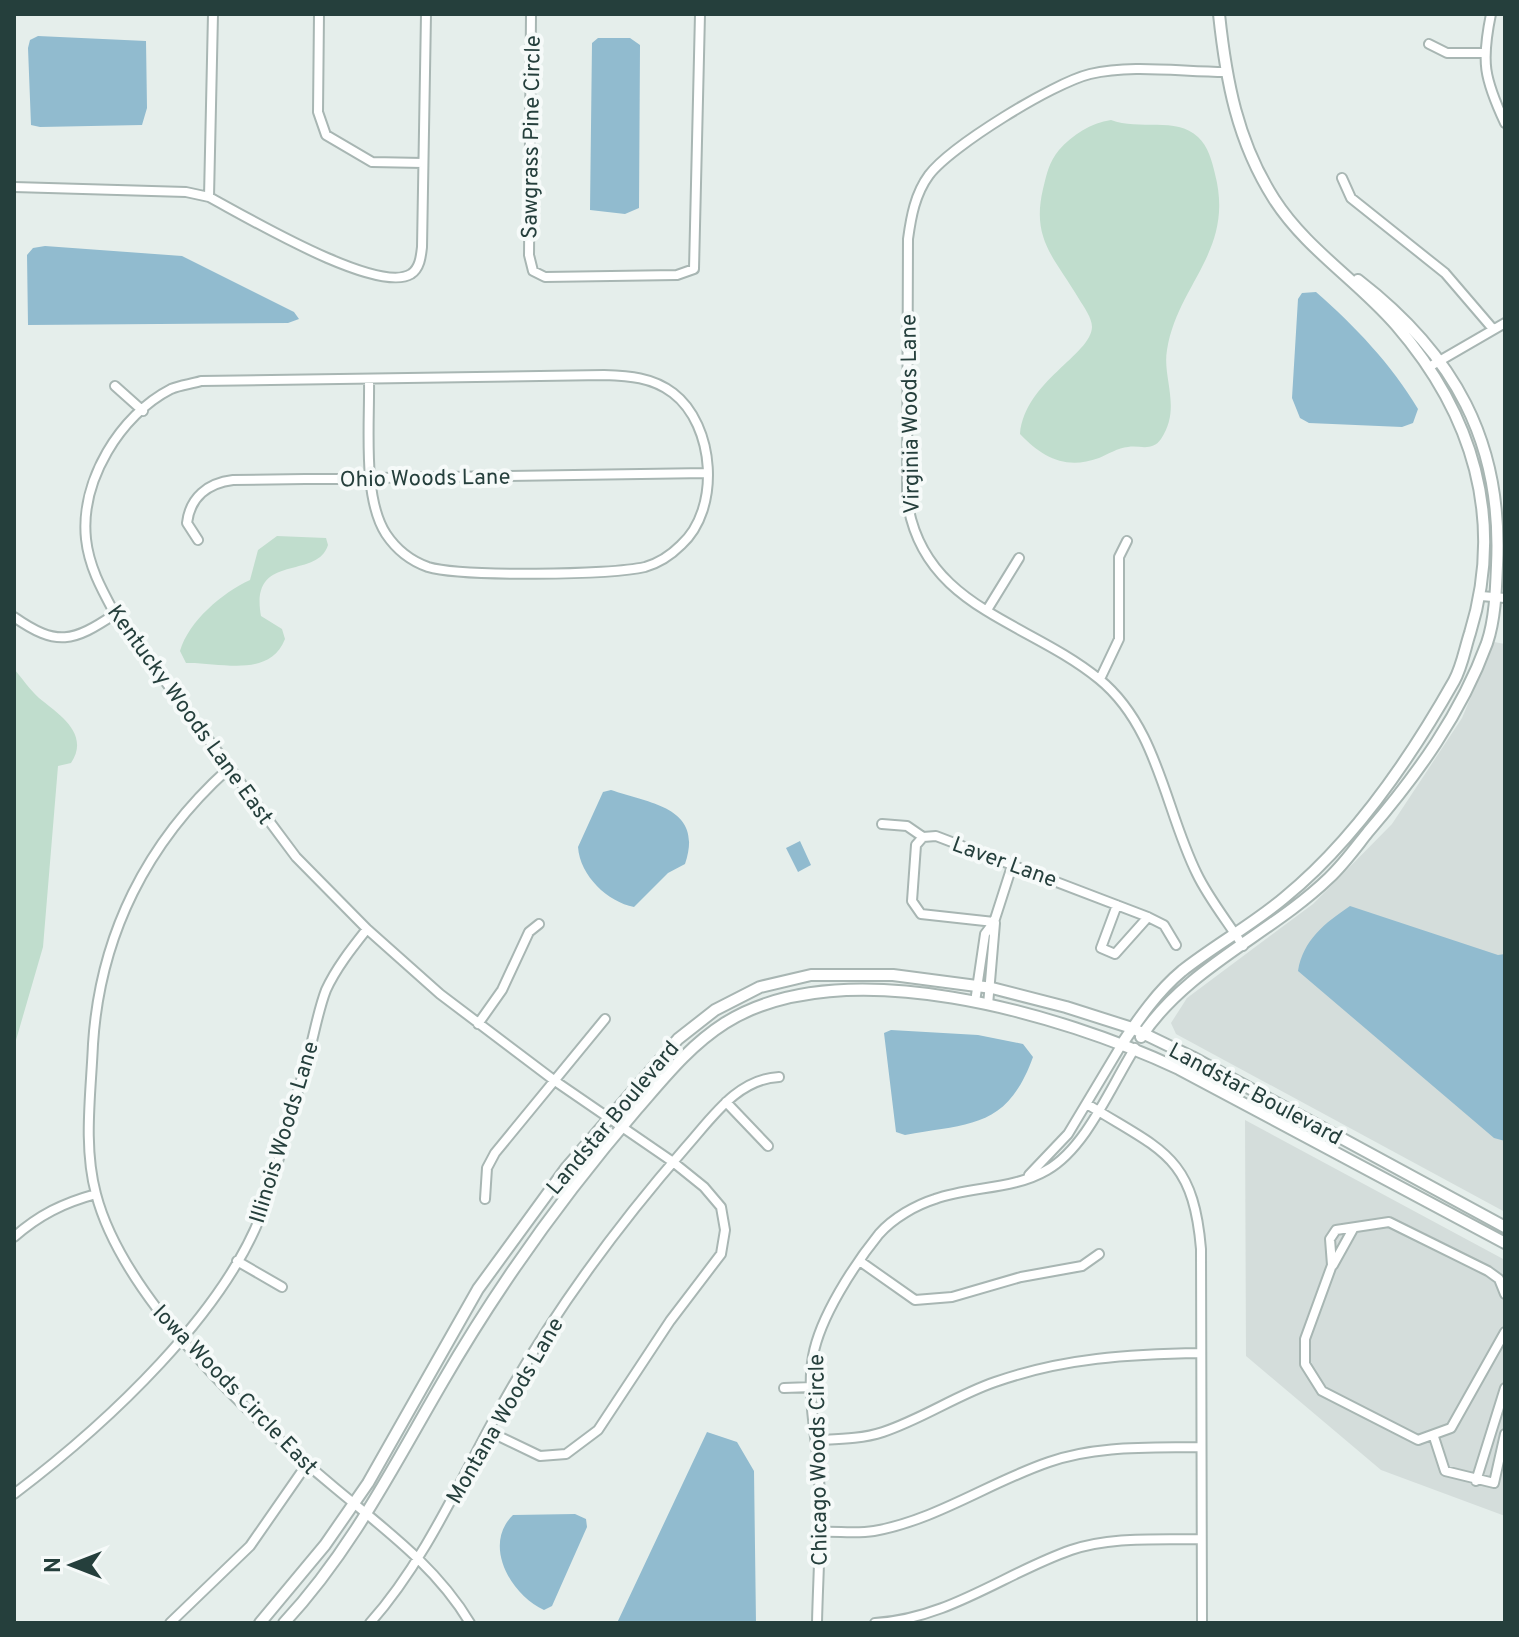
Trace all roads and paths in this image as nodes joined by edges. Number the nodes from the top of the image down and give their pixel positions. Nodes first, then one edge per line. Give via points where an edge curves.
1 (213, 14) edge
2 (319, 14) edge
3 (426, 14) edge
4 (531, 14) edge
5 (700, 14) edge
6 (1219, 14) edge
7 (1491, 14) edge
8 (1429, 44) dead end
9 (1483, 53) junction
10 (1225, 72) junction
11 (1505, 123) edge
12 (423, 163) junction
13 (1342, 178) dead end
14 (14, 187) edge
15 (209, 197) junction
16 (1323, 257) junction
17 (1505, 323) edge
18 (1493, 329) junction
19 (1441, 363) junction
20 (1429, 367) junction
21 (369, 379) junction
22 (115, 386) dead end
23 (143, 411) junction
24 (707, 473) junction
25 (371, 478) junction
26 (198, 540) dead end
27 (1127, 541) dead end
28 (1019, 558) dead end
29 (1484, 581) junction
30 (1481, 596) junction
31 (1500, 597) edge
32 (987, 610) junction
33 (115, 614) junction
34 (14, 617) edge
35 (1100, 679) junction
36 (228, 769) junction
37 (882, 824) dead end
38 (923, 837) junction
39 (1012, 866) junction
40 (1117, 905) junction
41 (1148, 917) junction
42 (994, 922) junction
43 (539, 924) dead end
44 (367, 929) junction
45 (1235, 934) junction
46 (1176, 945) dead end
47 (1243, 946) junction
48 (978, 985) junction
49 (992, 988) junction
50 (975, 1002) junction
51 (988, 1005) junction
52 (605, 1019) dead end
53 (478, 1024) junction
54 (1132, 1028) junction
55 (1143, 1034) junction
56 (1122, 1044) junction
57 (1135, 1048) junction
58 (779, 1077) dead end
59 (555, 1081) junction
60 (726, 1102) junction
61 (1087, 1104) junction
62 (1097, 1110) junction
63 (608, 1116) junction
64 (622, 1126) junction
65 (768, 1146) dead end
66 (673, 1162) junction
67 (1026, 1178) junction
68 (96, 1194) junction
69 (485, 1199) dead end
70 (1505, 1227) edge
71 (1353, 1229) junction
72 (14, 1237) edge
73 (1505, 1243) edge
74 (1099, 1254) dead end
75 (237, 1261) junction
76 (861, 1262) junction
77 (1332, 1265) junction
78 (282, 1287) dead end
79 (1505, 1294) edge
80 (1505, 1332) edge
81 (182, 1338) junction
82 (1201, 1353) junction
83 (812, 1387) junction
84 (784, 1388) dead end
85 (1505, 1388) edge
86 (1502, 1403) edge
87 (488, 1431) junction
88 (1505, 1434) edge
89 (1434, 1437) junction
90 (817, 1440) junction
91 (1201, 1447) junction
92 (307, 1464) junction
93 (1476, 1481) junction
94 (14, 1494) edge
95 (354, 1504) junction
96 (367, 1515) junction
97 (819, 1532) junction
98 (1201, 1539) junction
99 (417, 1555) junction
100 (170, 1623) edge
101 (260, 1623) edge
102 (284, 1623) edge
103 (370, 1623) edge
104 (470, 1623) edge
105 (817, 1623) edge
106 (875, 1623) edge
107 (1202, 1623) edge

1 - 15 street
2 - 12 street via 318,112 326,135 372,162
3 - 12 street
4 - 5 street, Sawgrass Pine Circle via 529,255 533,271 545,277 677,275 694,269
6 - 10 street
7 - 9 street
8 - 9 street via 1447,53
9 - 11 street via 1490,90
10 - 16 street via 1256,169 1287,218
10 - 32 street, Virginia Woods Lane via 1112,71 1068,81 959,147 928,176 911,213 911,525 925,556 949,586
12 - 15 street via 420,264 412,274 397,278 357,272
13 - 18 street via 1351,198 1445,273
14 - 15 street via 163,189
16 - 19 street via 1410,323
16 - 20 street via 1394,323
17 - 18 street
18 - 19 street
19 - 20 street
19 - 31 street via 1469,408 1490,468 1499,526
20 - 29 street via 1464,434 1481,491
21 - 23 street, Kentucky Woods Lane East via 201,381 171,389
21 - 24 street, Kentucky Woods Lane East via 604,375 646,380 686,405 702,436
21 - 25 street, Kentucky Woods Lane East
22 - 23 street
23 - 33 street, Kentucky Woods Lane East via 115,437 90,497 86,537 95,577
24 - 25 street, Ohio Woods Lane
24 - 25 street, Kentucky Woods Lane East via 702,511 681,546 649,566 605,570 449,572 416,562 396,546 379,521
25 - 26 street, Ohio Woods Lane via 233,480 212,485 188,514 190,532
27 - 35 street via 1119,557 1119,639
28 - 32 street
29 - 30 street
29 - 31 street
30 - 31 street
30 - 45 street via 1456,678 1393,777 1320,866
31 - 47 street via 1469,684 1413,780 1331,876
32 - 35 street, Virginia Woods Lane
33 - 34 street via 82,636 61,638 40,635
33 - 36 street, Kentucky Woods Lane East
35 - 45 street, Virginia Woods Lane via 1154,756 1197,876
36 - 44 street, Kentucky Woods Lane East via 296,857
36 - 68 street, Iowa Woods Circle East via 163,838 113,935 96,999 89,1147
37 - 38 street via 907,826
38 - 39 street, Laver Lane via 936,836
38 - 42 street, Laver Lane via 916,845 912,901 921,914
39 - 40 street, Laver Lane
39 - 42 street
40 - 41 street, Laver Lane
40 - 41 street via 1101,948 1115,954
41 - 46 street, Laver Lane via 1164,925
42 - 48 street via 985,934
42 - 49 street
43 - 53 street via 529,932 502,990
44 - 53 street, Kentucky Woods Lane East
44 - 75 street, Illinois Woods Lane via 326,990 265,1205
45 - 47 street, Virginia Woods Lane
45 - 54 street via 1181,972
47 - 55 street via 1178,994
48 - 49 street, Landstar Boulevard
48 - 50 street
48 - 63 street, Landstar Boulevard via 848,973 760,987 715,1010 678,1039
49 - 51 street
49 - 54 street, Landstar Boulevard
50 - 51 street, Landstar Boulevard
50 - 64 street, Landstar Boulevard via 848,991 765,1005 726,1023 686,1053
51 - 56 street, Landstar Boulevard
52 - 59 street
53 - 59 street, Kentucky Woods Lane East
54 - 55 street, Landstar Boulevard
54 - 56 street
55 - 57 street
55 - 70 street, Landstar Boulevard
56 - 57 street, Landstar Boulevard
56 - 61 street
57 - 62 street, Chicago Woods Circle
57 - 73 street, Landstar Boulevard
58 - 60 street, Montana Woods Lane via 757,1078
59 - 63 street, Kentucky Woods Lane East
59 - 69 street via 495,1153 487,1168
60 - 65 street
60 - 66 street, Montana Woods Lane
61 - 62 street
61 - 67 street via 1061,1142
62 - 67 street, Chicago Woods Circle via 1065,1156
62 - 82 street via 1149,1140 1183,1173 1197,1209
63 - 64 street, Kentucky Woods Lane East
63 - 95 street, Landstar Boulevard via 478,1289
64 - 66 street, Kentucky Woods Lane East
64 - 96 street, Landstar Boulevard via 491,1302
66 - 87 street, Montana Woods Lane via 560,1312
66 - 87 street, Kentucky Woods Lane East via 721,1207 721,1254 583,1444 566,1454 540,1456
67 - 76 street, Chicago Woods Circle via 934,1199 911,1210 880,1234
68 - 72 street via 64,1202
68 - 81 street, Iowa Woods Circle East via 133,1278
71 - 77 street
71 - 77 street via 1336,1230 1330,1239
71 - 79 street via 1389,1222 1488,1271 1499,1279
74 - 76 street via 1082,1266 952,1297 915,1300
75 - 78 street
75 - 81 street, Illinois Woods Lane
76 - 83 street, Chicago Woods Circle via 819,1330
77 - 89 street via 1305,1339 1311,1379 1322,1391 1418,1440
80 - 89 street via 1451,1428
81 - 92 street, Iowa Woods Circle East
81 - 94 street, Illinois Woods Lane via 63,1457
82 - 90 street via 1132,1354 1041,1368 993,1382 882,1432
82 - 91 street
83 - 84 street
83 - 90 street, Chicago Woods Circle
85 - 86 street
86 - 93 street
87 - 99 street, Montana Woods Lane via 453,1503
88 - 93 street via 1494,1483
89 - 93 street via 1445,1471
90 - 97 street, Chicago Woods Circle
91 - 97 street via 1091,1452 1051,1461 928,1516 870,1531
91 - 98 street
92 - 95 street, Iowa Woods Circle East
92 - 100 street via 250,1546
95 - 96 street, Iowa Woods Circle East
95 - 101 street, Landstar Boulevard
96 - 99 street, Iowa Woods Circle East
96 - 102 street, Landstar Boulevard
97 - 105 street, Chicago Woods Circle
98 - 106 street via 1124,1541 1072,1550 941,1608
98 - 107 street
99 - 103 street, Montana Woods Lane
99 - 104 street, Iowa Woods Circle East

